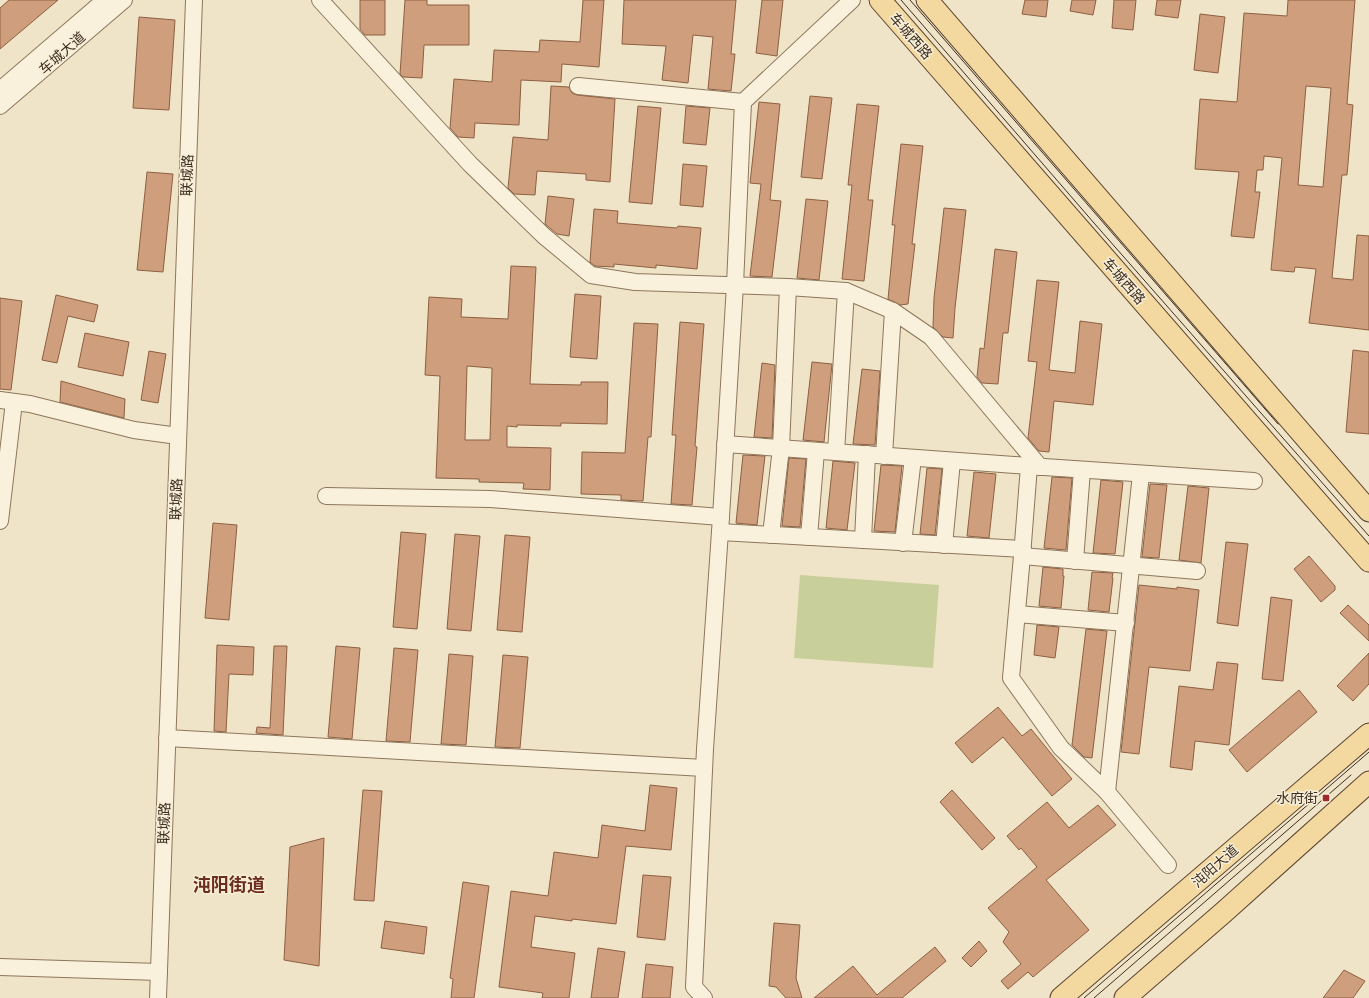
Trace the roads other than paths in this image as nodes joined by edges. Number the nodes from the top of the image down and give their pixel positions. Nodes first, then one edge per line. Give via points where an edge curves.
1 (105, 0) edge
2 (124, 0) edge
3 (194, 0) edge
4 (320, 0) edge
5 (852, 0) edge
6 (880, 0) edge
7 (927, 0) edge
8 (578, 86) dead end
9 (0, 90) edge
10 (743, 102) junction
11 (0, 106) edge
12 (734, 285) junction
13 (788, 287) junction
14 (846, 291) junction
15 (893, 311) junction
16 (7, 401) edge
17 (178, 436) junction
18 (725, 444) junction
19 (781, 448) junction
20 (816, 451) junction
21 (836, 452) junction
22 (867, 454) junction
23 (884, 456) junction
24 (913, 458) junction
25 (952, 461) junction
26 (1034, 467) junction
27 (1082, 470) junction
28 (1141, 474) junction
29 (1254, 481) dead end
30 (326, 496) dead end
31 (1369, 510) edge
32 (0, 521) edge
33 (721, 525) junction
34 (772, 535) junction
35 (809, 537) junction
36 (863, 540) junction
37 (903, 543) junction
38 (944, 545) junction
39 (1023, 553) junction
40 (1075, 561) junction
41 (1369, 561) edge
42 (1132, 566) junction
43 (1198, 571) dead end
44 (1017, 614) junction
45 (1126, 623) junction
46 (1369, 734) edge
47 (167, 738) junction
48 (704, 768) junction
49 (1369, 782) edge
50 (1107, 792) junction
51 (1168, 865) dead end
52 (0, 967) edge
53 (159, 972) junction
54 (158, 998) edge
55 (704, 998) edge
56 (1061, 998) edge
57 (1125, 998) edge

1 - 9 street, 车城大道
2 - 11 street, 车城大道
3 - 17 street, 联城路
4 - 12 street via 470,164 544,236 591,275 635,282
5 - 10 street
6 - 41 main road, 车城西路
7 - 31 main road
8 - 10 street
10 - 12 street
12 - 13 street
12 - 18 street
13 - 14 street
13 - 19 street
14 - 15 street
14 - 21 street
15 - 23 street
15 - 26 street via 931,337
16 - 17 street via 30,404 134,430
16 - 32 street
17 - 47 street, 联城路
18 - 19 street
18 - 33 street
19 - 20 street
19 - 34 street
20 - 21 street
20 - 35 street
21 - 22 street
22 - 23 street
22 - 36 street
23 - 24 street
24 - 25 street
24 - 37 street
25 - 26 street
25 - 38 street
26 - 27 street
26 - 39 street
27 - 28 street
27 - 40 street
28 - 29 street
28 - 42 street
30 - 33 street via 490,499
33 - 34 street
33 - 48 street
34 - 35 street
35 - 36 street
36 - 37 street
37 - 38 street
38 - 39 street
39 - 40 street
39 - 44 street
40 - 42 street
42 - 43 street
42 - 45 street
44 - 45 street
44 - 50 street via 1011,678 1061,748
45 - 50 street
46 - 56 main road, 沌阳大道
47 - 48 street
47 - 53 street, 联城路
48 - 55 street via 694,986
49 - 57 main road
50 - 51 street
52 - 53 street
53 - 54 street, 联城路

